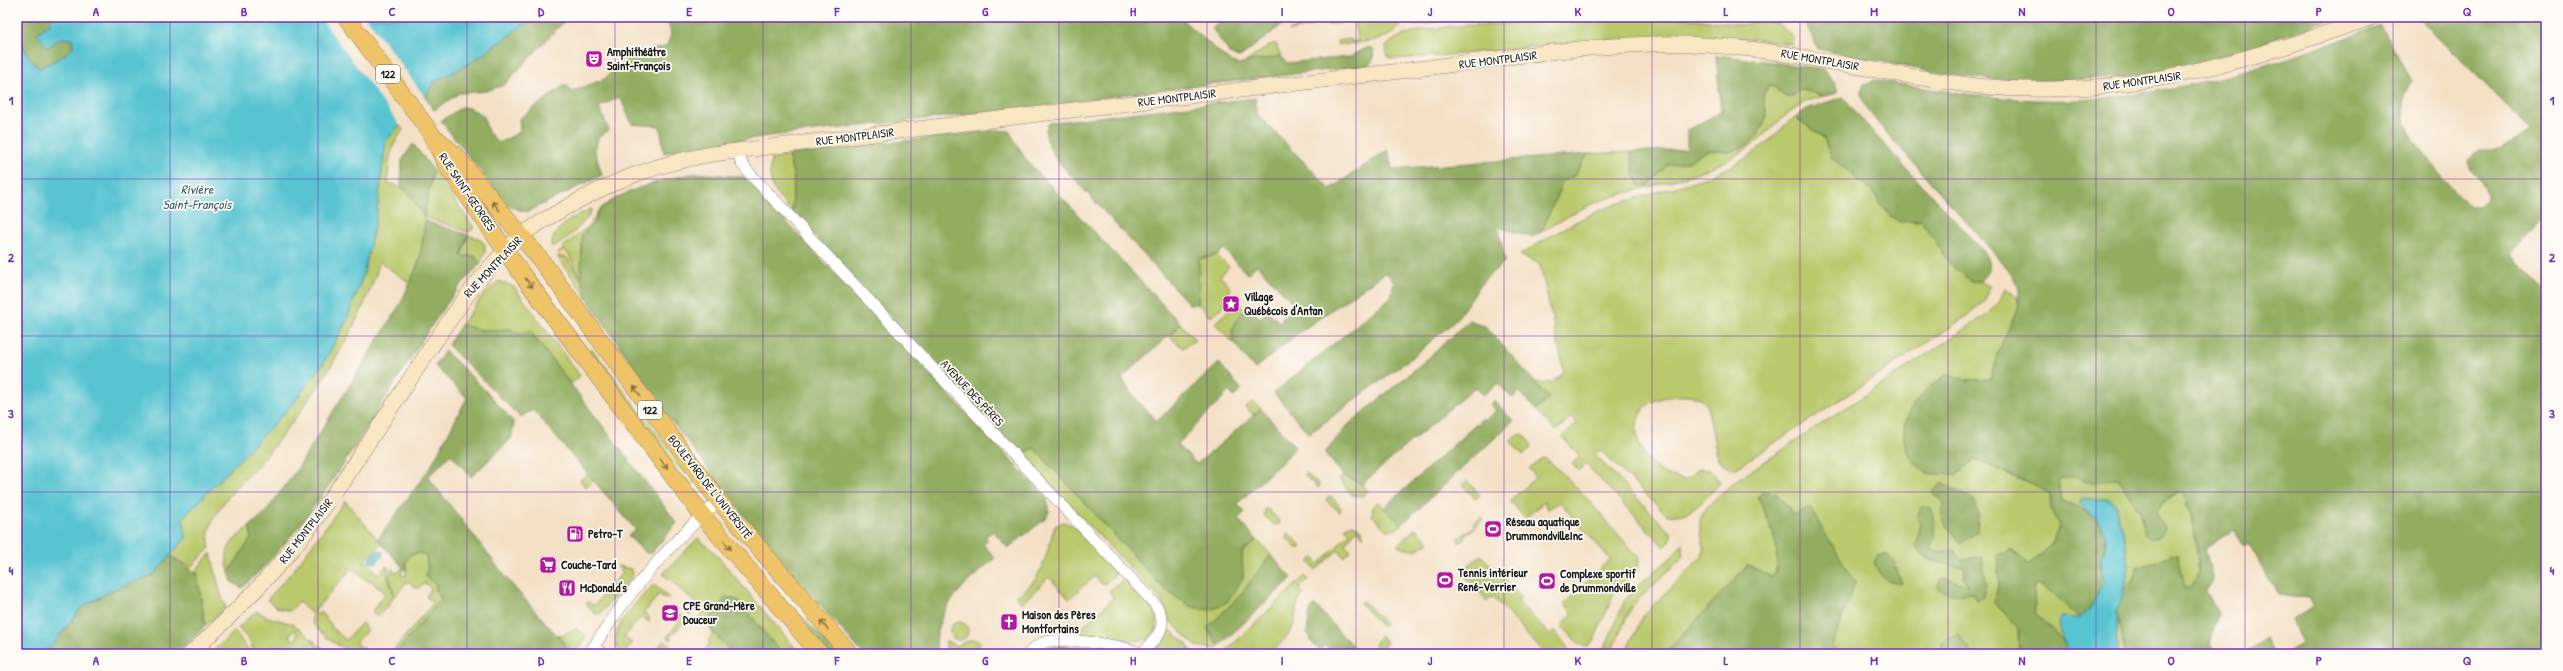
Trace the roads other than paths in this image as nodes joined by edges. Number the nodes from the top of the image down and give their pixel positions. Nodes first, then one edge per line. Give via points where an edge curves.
1 (346, 17) edge
2 (2373, 17) edge
3 (430, 132) junction
4 (737, 152) junction
5 (522, 236) junction
6 (506, 251) junction
7 (719, 501) junction
8 (702, 515) junction
9 (591, 651) edge
10 (190, 654) edge
11 (603, 654) edge
12 (820, 654) edge
13 (850, 654) edge
14 (1028, 654) edge
15 (1141, 654) edge

1 - 3 main road, RUE SAINT-GEORGES / 122
2 - 4 street, RUE MONTPLAISIR via 2209,70 2108,87 2037,90 1982,86 1743,48 1651,44 1586,49 1314,81
5 -> 3 main road, RUE SAINT-GEORGES / 122 via 458,158
3 - 6 main road, RUE SAINT-GEORGES via 447,166
4 - 5 street, RUE MONTPLAISIR via 666,163 625,177 582,199
4 - 15 street, AVENUE DES PÈRES via 746,170 776,203 1153,602 1162,616 1161,630
5 - 6 street, RUE MONTPLAISIR
7 -> 5 main road, BOULEVARD DE L'UNIVERSITÉ / 122
6 -> 8 main road, BOULEVARD DE L'UNIVERSITÉ
6 - 10 street, RUE MONTPLAISIR via 464,297 335,493 295,546 252,595
7 - 8 street
13 -> 7 main road, BOULEVARD DE L'UNIVERSITÉ / 122
8 - 9 street via 625,602
8 -> 12 main road, BOULEVARD DE L'UNIVERSITÉ
9 - 11 street
14 - 15 street via 1040,644 1059,640 1121,646

